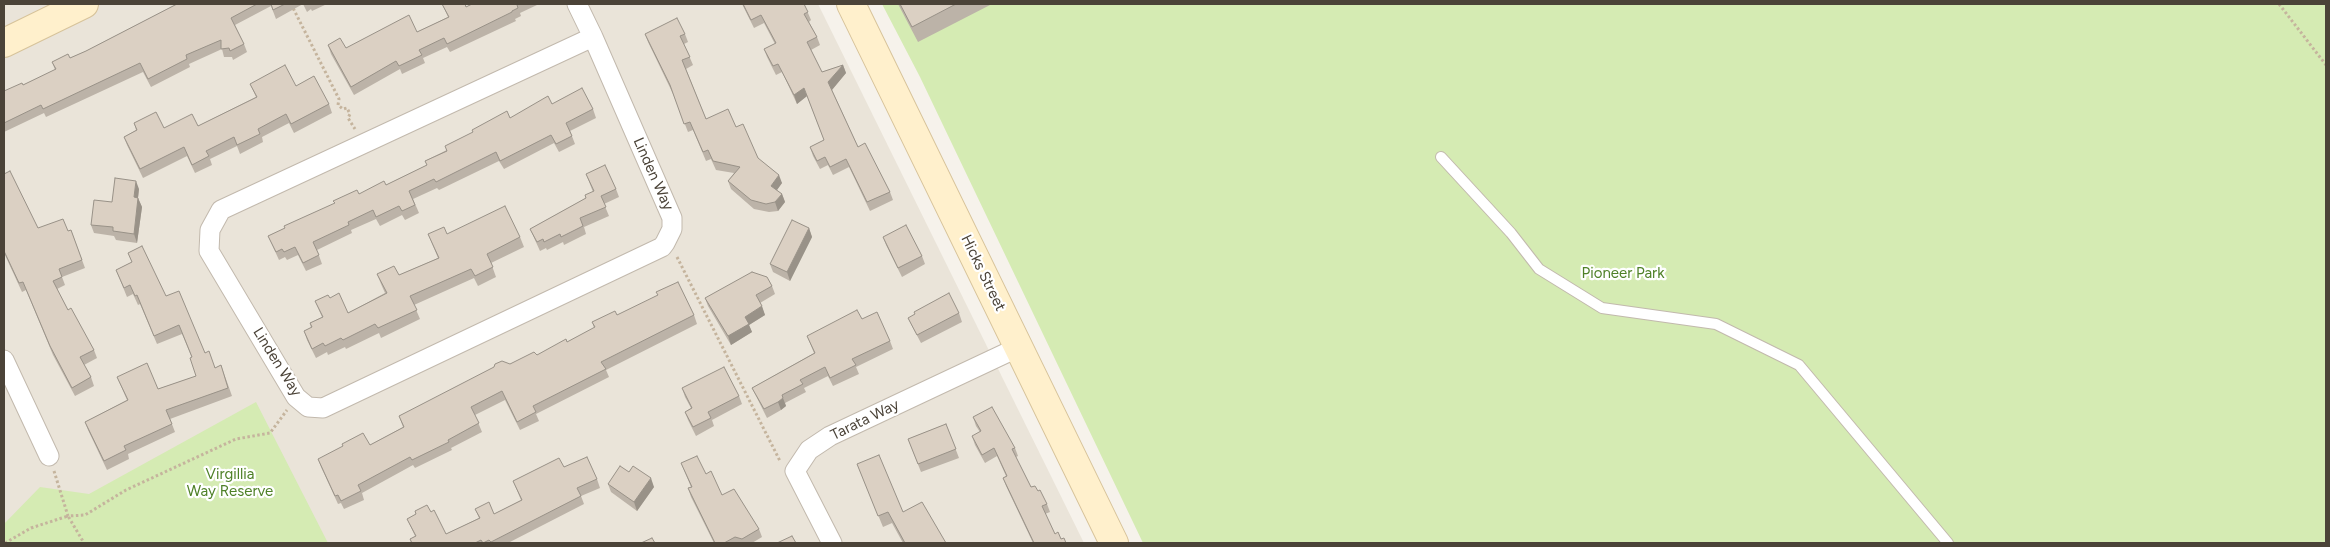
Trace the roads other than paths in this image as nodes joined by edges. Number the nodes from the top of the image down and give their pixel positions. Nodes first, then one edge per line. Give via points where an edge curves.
1 (84, 4) edge
2 (577, 4) edge
3 (851, 4) edge
4 (593, 37) junction
5 (4, 43) edge
6 (1441, 157) dead end
7 (1018, 347) junction
8 (4, 360) edge
9 (49, 456) road end
10 (832, 543) edge
11 (1114, 543) edge
12 (1948, 543) edge

1 - 5 street
2 - 4 street, Linden Way
3 - 7 street, Hicks Street
4 - 4 street, Linden Way via 220,210 210,230 209,251 296,397 308,407 323,408 662,247 672,229 672,218
6 - 12 lane via 1539,269 1602,308 1716,324 1800,366
7 - 10 street, Tarata Way via 830,436 809,450 795,472
7 - 11 street, Hicks Street
8 - 9 street

